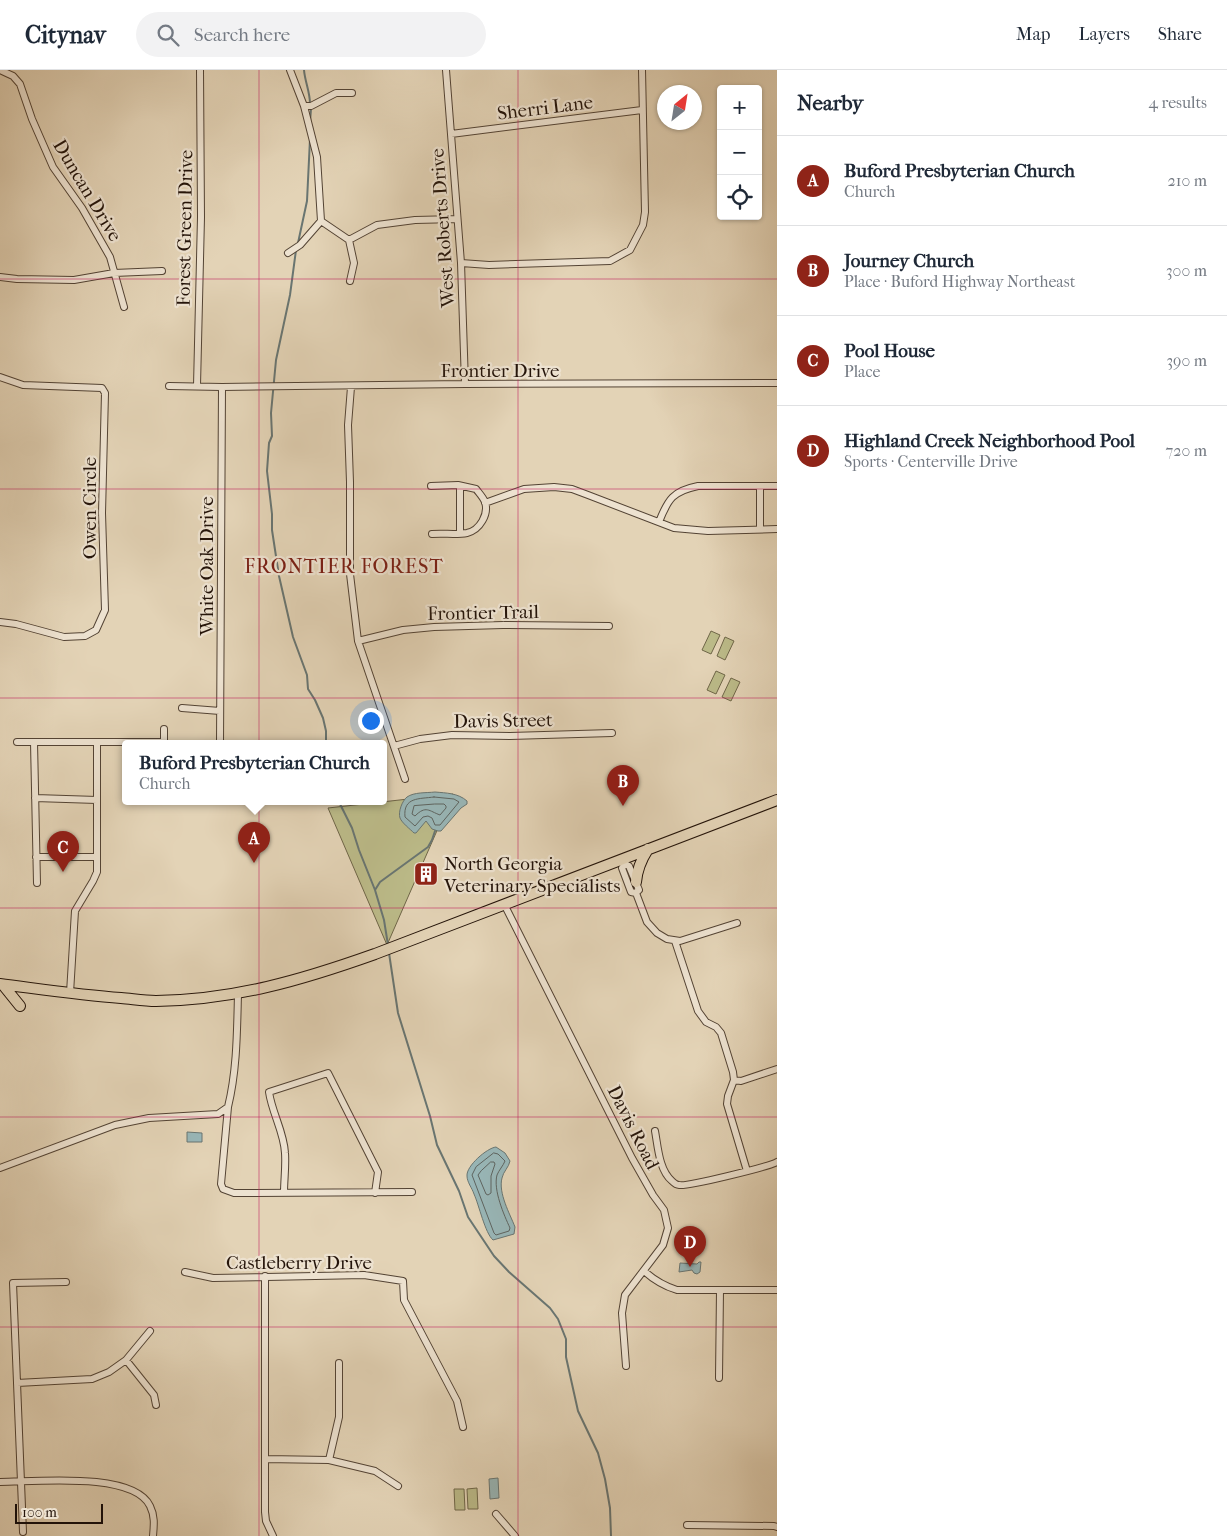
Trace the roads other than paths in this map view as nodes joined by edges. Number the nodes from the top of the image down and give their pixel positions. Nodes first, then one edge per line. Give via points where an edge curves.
1 (0, 70) edge
2 (200, 70) edge
3 (290, 70) edge
4 (446, 70) edge
5 (642, 70) edge
6 (352, 92) dead end
7 (304, 106) junction
8 (642, 110) junction
9 (451, 134) junction
10 (457, 219) junction
11 (321, 221) junction
12 (349, 240) junction
13 (288, 253) dead end
14 (461, 263) junction
15 (162, 271) dead end
16 (114, 273) junction
17 (0, 277) edge
18 (350, 281) dead end
19 (124, 307) dead end
20 (0, 377) edge
21 (777, 383) edge
22 (465, 384) junction
23 (169, 386) dead end
24 (197, 386) junction
25 (222, 387) junction
26 (351, 387) junction
27 (431, 486) dead end
28 (460, 486) junction
29 (760, 486) junction
30 (777, 486) edge
31 (485, 504) junction
32 (659, 522) junction
33 (760, 529) junction
34 (777, 529) edge
35 (460, 533) junction
36 (432, 534) dead end
37 (0, 622) edge
38 (609, 626) dead end
39 (358, 641) junction
40 (182, 708) dead end
41 (220, 711) junction
42 (164, 729) dead end
43 (612, 733) dead end
44 (164, 740) edge
45 (220, 740) edge
46 (17, 742) dead end
47 (34, 742) junction
48 (97, 742) junction
49 (122, 742) edge
50 (394, 746) junction
51 (405, 780) dead end
52 (35, 798) junction
53 (97, 800) junction
54 (777, 800) edge
55 (649, 849) junction
56 (36, 857) junction
57 (97, 857) junction
58 (624, 861) junction
59 (636, 882) junction
60 (37, 883) dead end
61 (636, 894) junction
62 (504, 904) junction
63 (737, 923) dead end
64 (675, 941) junction
65 (2, 984) edge
66 (70, 993) junction
67 (238, 994) junction
68 (20, 1006) dead end
69 (777, 1069) edge
70 (734, 1080) junction
71 (228, 1107) junction
72 (655, 1131) dead end
73 (777, 1162) edge
74 (0, 1168) edge
75 (747, 1171) junction
76 (374, 1192) junction
77 (412, 1192) dead end
78 (284, 1193) junction
79 (644, 1271) junction
80 (185, 1272) dead end
81 (265, 1276) junction
82 (66, 1282) dead end
83 (720, 1290) junction
84 (777, 1290) edge
85 (150, 1331) dead end
86 (126, 1360) junction
87 (339, 1363) dead end
88 (626, 1366) dead end
89 (720, 1378) dead end
90 (17, 1383) junction
91 (156, 1405) dead end
92 (463, 1427) dead end
93 (265, 1460) junction
94 (330, 1460) junction
95 (0, 1482) edge
96 (21, 1482) junction
97 (398, 1486) dead end
98 (496, 1514) dead end
99 (687, 1525) dead end
100 (777, 1527) edge
101 (23, 1532) dead end
102 (153, 1536) edge
103 (273, 1536) edge
104 (515, 1536) edge

1 - 16 street, Duncan Drive via 13,76 20,84 53,167 110,257
2 - 24 street, Forest Green Drive
3 - 7 street
4 - 9 street, West Roberts Drive
5 - 8 street
6 - 7 street via 336,93
7 - 11 street via 317,157
8 - 9 street, Sherri Lane
8 - 14 street via 645,212 643,226 630,250 610,261
9 - 10 street, West Roberts Drive
10 - 12 street via 377,224
10 - 14 street, West Roberts Drive
11 - 12 street
11 - 13 street via 300,245
12 - 18 street via 354,263
14 - 22 street, West Roberts Drive
15 - 16 street
16 - 17 street via 74,280
16 - 19 street, Duncan Drive
20 - 37 street, Owen Circle via 23,385 102,388 105,393 102,513 105,610 96,630 85,636 64,637
21 - 22 street, Frontier Drive
22 - 26 street, Frontier Drive
23 - 24 street
24 - 25 street, Frontier Drive
25 - 26 street, Frontier Drive
25 - 41 street, White Oak Drive
26 - 39 street via 348,425 350,574
27 - 28 street
28 - 31 street via 476,489
28 - 35 street
29 - 30 street
29 - 32 street via 698,486 679,492 666,504
29 - 33 street
31 - 32 street via 524,489 554,487 572,489
31 - 35 street via 483,520 477,528
32 - 33 street via 674,528
33 - 34 street
35 - 36 street
38 - 39 street, Frontier Trail via 434,627 403,630
39 - 50 street
40 - 41 street
41 - 45 street, White Oak Drive
42 - 44 street
43 - 50 street, Davis Street via 452,735
46 - 47 street
47 - 48 street
47 - 52 street
48 - 49 street
48 - 53 street
50 - 51 street
52 - 53 street
52 - 56 street
53 - 57 street
54 - 55 main road
55 - 58 main road
55 - 59 main road via 640,862
56 - 57 street
56 - 60 street
57 - 66 street via 93,881 75,911
58 - 59 street
58 - 61 street via 622,868 631,892
58 - 62 main road
59 - 61 street via 639,890
61 - 64 street via 647,922 658,933
62 - 67 main road via 320,974
62 - 79 street, Davis Road via 632,1158 664,1210 668,1228 663,1245
63 - 64 street
64 - 70 street via 698,1011 721,1034
65 - 66 main road
65 - 68 main road
66 - 67 main road via 154,1001
67 - 71 street via 235,1062
69 - 70 street via 741,1081
70 - 75 street via 728,1104
71 - 74 street via 218,1114 149,1118 115,1125
71 - 78 street via 223,1189 234,1193
72 - 75 street via 662,1165 671,1181 679,1186
73 - 75 street
76 - 77 street
76 - 78 street
76 - 78 street via 378,1172 328,1073 269,1092 285,1152
79 - 83 street via 677,1290
79 - 88 street, Davis Road via 625,1295 622,1312
80 - 81 street, Castleberry Drive via 213,1278
81 - 92 street, Castleberry Drive via 364,1275 403,1280 404,1300 458,1400
81 - 93 street
82 - 90 street via 13,1283
83 - 84 street
83 - 89 street
85 - 86 street
86 - 90 street via 92,1379
86 - 91 street via 154,1395
87 - 94 street via 339,1416
90 - 96 street
93 - 94 street
93 - 103 street via 265,1512
94 - 97 street via 374,1471
95 - 96 street
96 - 101 street
96 - 102 street via 84,1480 142,1495 154,1517
98 - 104 street
99 - 100 street

